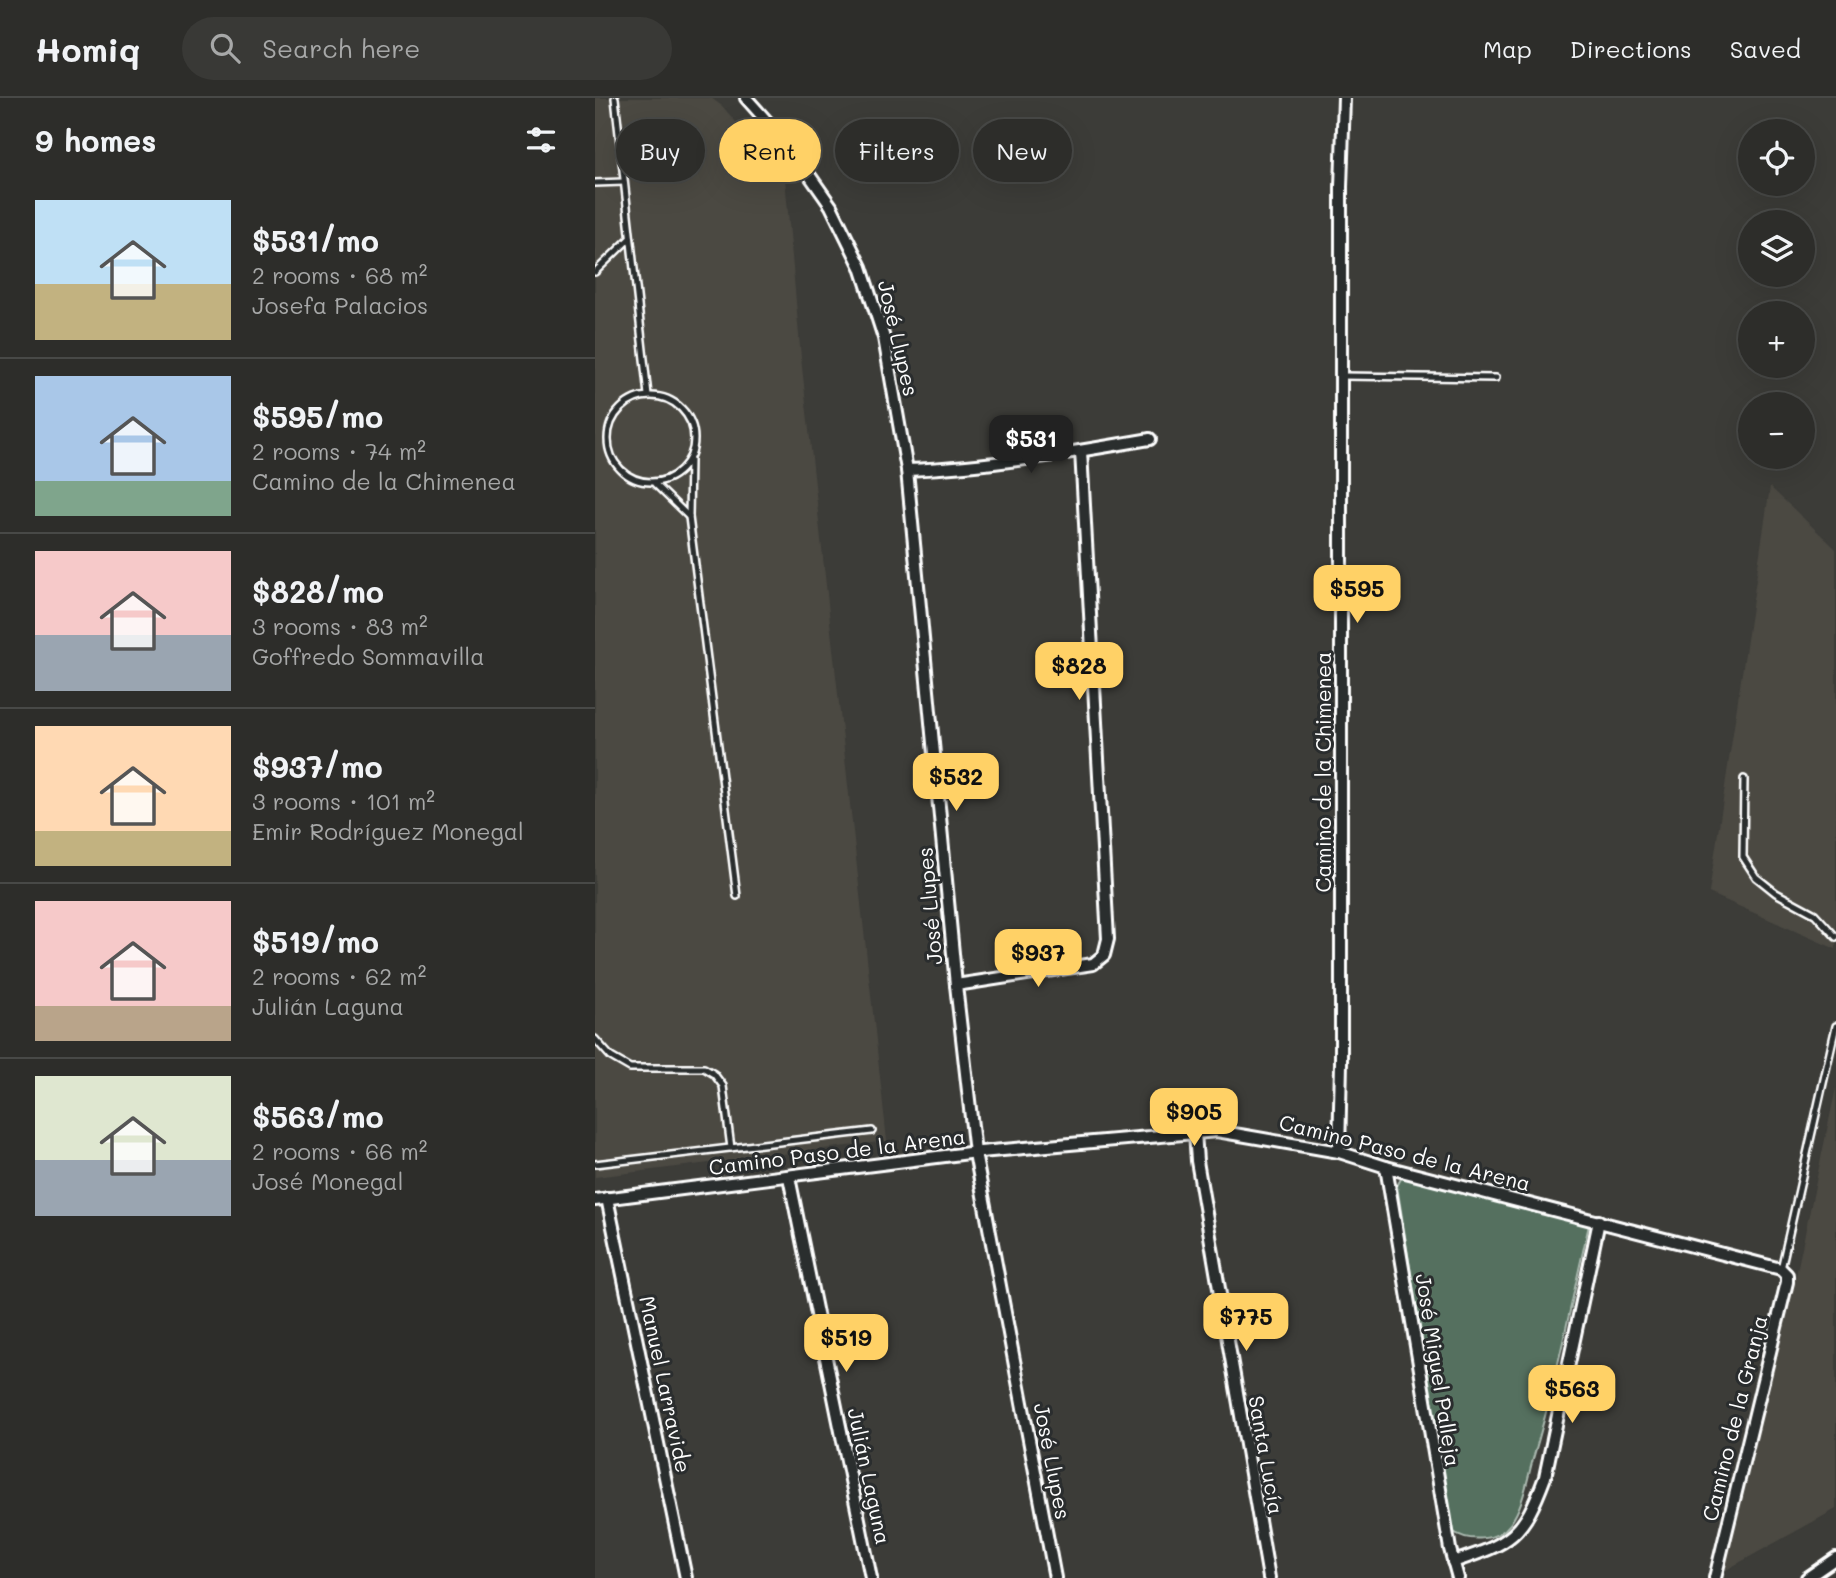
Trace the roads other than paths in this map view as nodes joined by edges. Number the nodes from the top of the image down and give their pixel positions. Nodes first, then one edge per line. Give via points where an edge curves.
1 (615, 98) edge
2 (746, 98) edge
3 (1344, 98) edge
4 (617, 119) edge
5 (624, 182) joint
6 (595, 183) edge
7 (630, 238) junction
8 (595, 272) edge
9 (1341, 376) junction
10 (1496, 378) dead end
11 (648, 395) junction
12 (1150, 439) dead end
13 (1081, 451) junction
14 (690, 460) junction
15 (907, 470) junction
16 (655, 484) junction
17 (689, 517) junction
18 (1744, 779) dead end
19 (737, 896) dead end
20 (1836, 937) edge
21 (956, 985) junction
22 (1836, 1026) edge
23 (595, 1039) edge
24 (872, 1131) dead end
25 (1195, 1132) junction
26 (731, 1148) junction
27 (1339, 1152) junction
28 (975, 1153) junction
29 (595, 1164) edge
30 (1386, 1167) junction
31 (789, 1177) junction
32 (607, 1198) junction
33 (595, 1200) edge
34 (1599, 1221) junction
35 (1781, 1269) junction
36 (1836, 1558) edge
37 (1453, 1562) junction
38 (686, 1578) edge
39 (871, 1578) edge
40 (1055, 1578) edge
41 (1269, 1578) edge
42 (1458, 1578) edge
43 (1715, 1578) edge
44 (1807, 1578) edge

1 - 4 lane
2 - 15 street, José Llupes via 804,165 862,267 884,338
3 - 9 street, Camino de la Chimenea
5 - 6 lane
5 - 7 lane
7 - 8 lane
7 - 11 lane
9 - 10 lane
9 - 27 street, Camino de la Chimenea
11 - 14 lane via 666,398 682,408 692,424 695,442
11 - 16 lane via 626,403 611,420 607,443 614,464 632,479
12 - 13 street
13 - 15 street
13 - 21 street via 1108,939 1104,955 1093,964
14 - 16 lane via 675,477
14 - 17 lane
15 - 21 street, José Llupes
16 - 17 lane
17 - 19 lane
18 - 20 lane via 1743,857 1756,877 1815,914
21 - 28 street, José Llupes
22 - 35 lane
23 - 26 lane via 611,1057 630,1068 704,1068 714,1074 723,1086
24 - 26 lane
25 - 27 street, Camino Paso de la Arena via 1230,1132
25 - 28 street, Camino Paso de la Arena
25 - 41 street, Santa Lucía
26 - 29 lane
27 - 30 street, Camino Paso de la Arena
28 - 31 street, Camino Paso de la Arena
28 - 40 street, José Llupes
30 - 34 street, Camino Paso de la Arena
30 - 37 street, José Miguel Palleja
31 - 32 street, Camino Paso de la Arena
31 - 39 street, Julián Laguna
32 - 33 street, Camino Paso de la Arena
32 - 38 street, Manuel Larravide
34 - 35 street, Camino Paso de la Arena
34 - 37 street via 1545,1477 1535,1502 1511,1538
35 - 43 street, Camino de la Granja via 1787,1282
36 - 44 street
37 - 42 street, José Miguel Palleja

